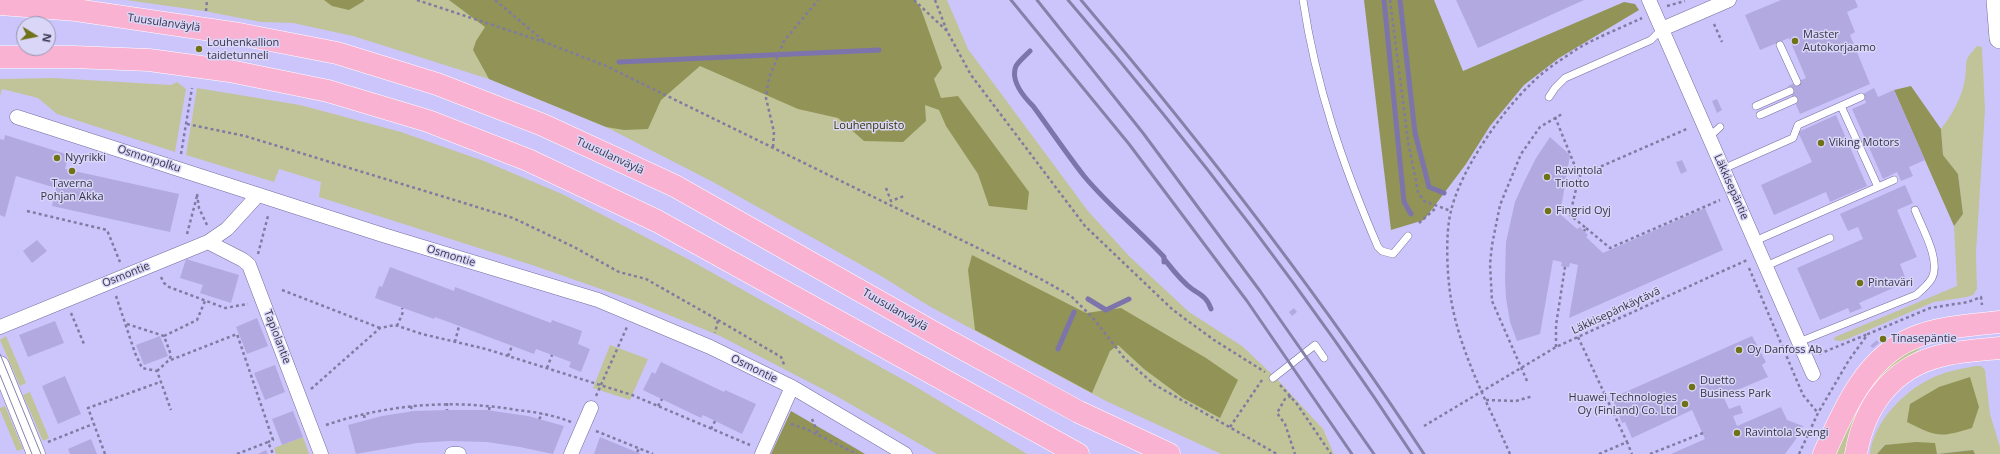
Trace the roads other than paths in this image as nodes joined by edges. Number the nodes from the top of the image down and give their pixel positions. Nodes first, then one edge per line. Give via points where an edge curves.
1 (1303, 0) edge
2 (1729, 0) edge
3 (1997, 0) edge
4 (0, 4) edge
5 (1652, 6) edge
6 (1662, 29) junction
7 (2000, 38) edge
8 (1780, 45) dead end
9 (0, 57) edge
10 (1797, 82) dead end
11 (1790, 91) dead end
12 (1549, 97) dead end
13 (1861, 97) dead end
14 (1794, 100) dead end
15 (1756, 106) dead end
16 (1841, 106) junction
17 (1760, 115) dead end
18 (17, 117) dead end
19 (1720, 127) dead end
20 (1709, 137) junction
21 (1723, 169) junction
22 (1894, 180) dead end
23 (1878, 187) junction
24 (258, 195) junction
25 (1915, 210) dead end
26 (1408, 236) dead end
27 (1830, 238) dead end
28 (208, 242) junction
29 (1760, 254) junction
30 (2000, 322) edge
31 (0, 327) edge
32 (1800, 342) junction
33 (2000, 348) edge
34 (1324, 358) dead end
35 (0, 365) edge
36 (1813, 374) dead end
37 (1273, 378) road end
38 (792, 387) junction
39 (591, 408) road end
40 (35, 451) edge
41 (762, 452) edge
42 (321, 454) edge
43 (452, 454) edge
44 (459, 454) edge
45 (571, 454) edge
46 (904, 454) edge
47 (1078, 454) edge
48 (1169, 454) edge
49 (1824, 454) edge
50 (1856, 454) edge

1 - 26 lane via 1309,42 1326,108 1358,202 1378,247 1393,254
2 - 6 street
3 - 7 main road
4 - 48 highway, Tuusulanväylä via 76,10 239,34 337,53 437,84 543,125 675,186 1079,412
5 - 6 street, Läkkisepäntie
6 - 12 lane via 1651,40 1565,78
6 - 20 street, Läkkisepäntie
8 - 10 lane
9 - 47 highway via 149,60 230,71 328,91 428,121 528,160 657,221
11 - 15 lane
13 - 16 lane
14 - 17 lane
16 - 21 lane via 1798,125 1793,138
16 - 23 lane
18 - 24 street, Osmonpolku
19 - 20 lane
20 - 21 street, Läkkisepäntie
21 - 29 street, Läkkisepäntie
22 - 23 lane
23 - 29 lane
24 - 28 street, Osmontie via 227,229
24 - 38 street, Osmontie via 598,300 710,347
25 - 32 lane via 1934,258 1932,278 1925,287 1916,295
27 - 29 lane
28 - 31 street, Osmontie
28 - 42 street, Tapiolantie via 249,265
29 - 32 street, Läkkisepäntie
30 - 49 highway via 1931,332 1912,338 1883,357 1858,387
32 - 36 street, Läkkisepäntie
33 - 50 highway via 1940,356 1901,373 1873,405 1860,432
34 - 37 lane via 1315,345
35 - 40 street
38 - 41 street
38 - 46 street, Osmontie
39 - 45 street
43 - 44 street

